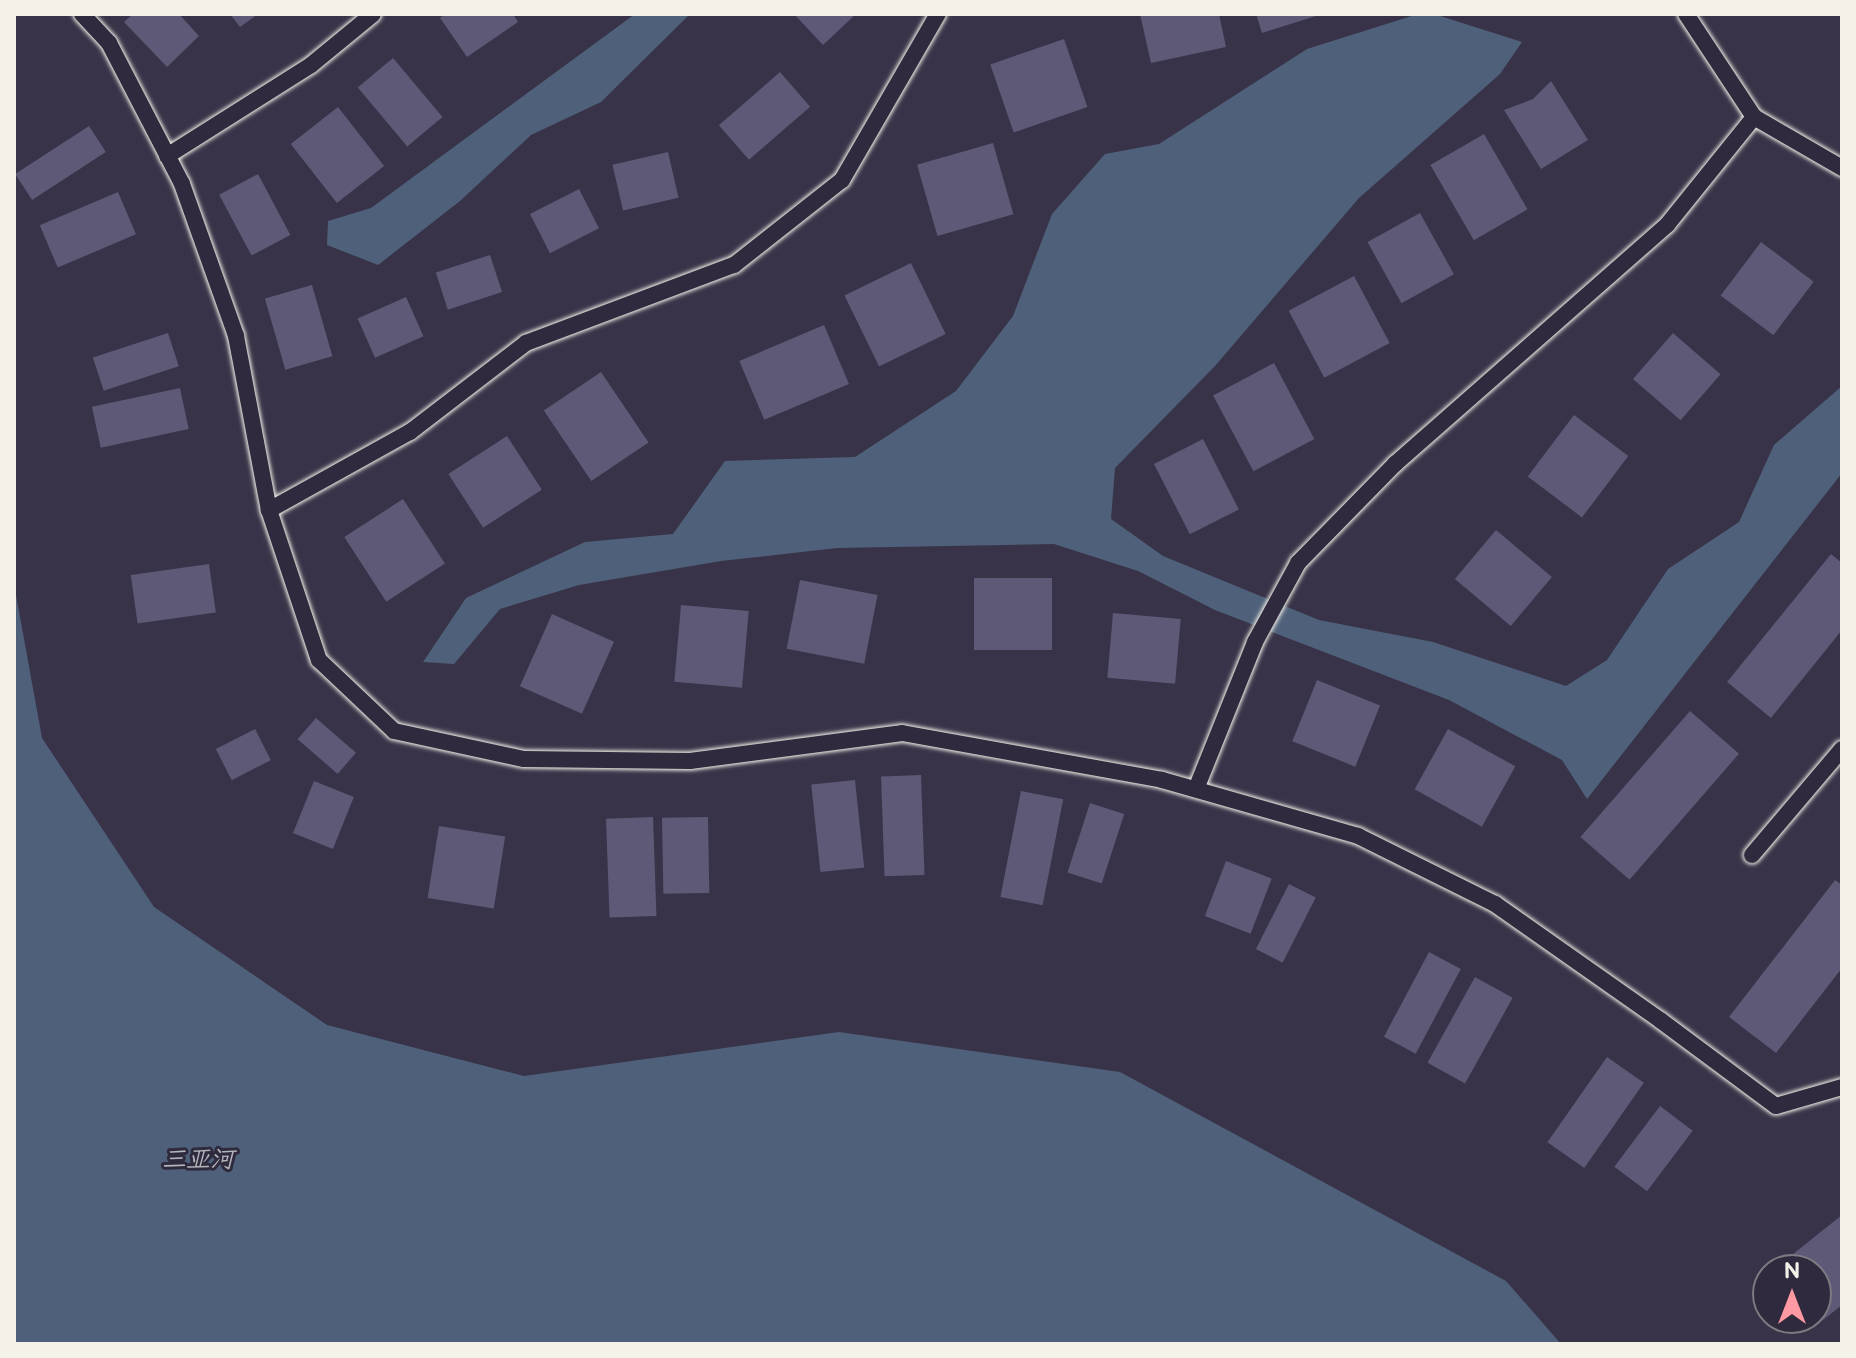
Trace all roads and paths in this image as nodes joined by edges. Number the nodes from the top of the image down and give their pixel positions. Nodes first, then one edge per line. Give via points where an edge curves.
1 (82, 14) edge
2 (373, 14) edge
3 (938, 14) edge
4 (1686, 14) edge
5 (1754, 117) junction
6 (167, 156) junction
7 (1842, 168) edge
8 (269, 510) junction
9 (1842, 749) edge
10 (1196, 789) junction
11 (1752, 855) dead end
12 (1842, 1087) edge

1 - 6 lane via 109,43
2 - 6 lane via 311,65
3 - 8 lane via 842,180 734,265 526,343 410,432
4 - 5 lane
5 - 7 lane
5 - 10 lane via 1667,225 1395,464 1298,563 1255,642
6 - 8 lane via 236,336
8 - 10 lane via 319,660 394,731 524,759 690,761 902,733
9 - 11 lane
10 - 12 lane via 1358,836 1495,904 1776,1106

